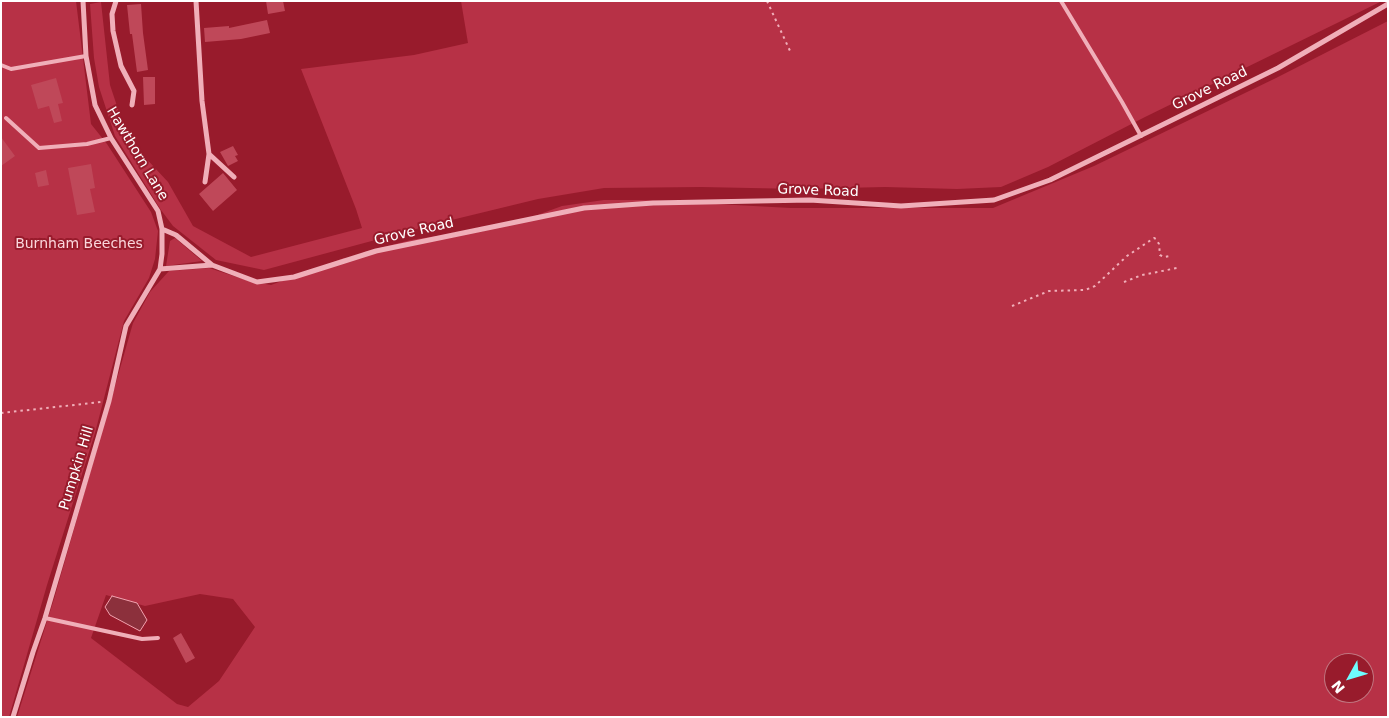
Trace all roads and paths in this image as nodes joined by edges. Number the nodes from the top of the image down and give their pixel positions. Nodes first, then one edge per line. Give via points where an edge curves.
1 (83, 1) edge
2 (116, 1) edge
3 (196, 1) edge
4 (768, 1) edge
5 (1061, 1) edge
6 (1388, 4) edge
7 (791, 53) dead end
8 (86, 56) junction
9 (1, 65) edge
10 (132, 105) dead end
11 (6, 118) dead end
12 (1141, 136) junction
13 (111, 138) junction
14 (209, 154) junction
15 (234, 177) dead end
16 (205, 182) dead end
17 (162, 228) junction
18 (1170, 256) dead end
19 (212, 264) junction
20 (1177, 268) dead end
21 (160, 269) junction
22 (1124, 282) dead end
23 (1012, 306) dead end
24 (109, 401) junction
25 (1, 413) edge
26 (45, 618) junction
27 (158, 638) dead end
28 (13, 717) edge

1 - 8 street, Hawthorn Lane
2 - 10 street via 112,14 113,31 120,66 134,90
3 - 14 street
4 - 7 path
5 - 12 lane
6 - 12 street, Grove Road via 1278,68
8 - 9 lane via 11,69
8 - 13 street, Hawthorn Lane via 96,105
11 - 13 lane via 39,148 86,144
12 - 19 street, Grove Road via 1050,180 994,200 901,206 810,200 584,208 376,251 294,277 257,282
13 - 17 street, Hawthorn Lane via 158,211
14 - 15 street
14 - 16 street
17 - 19 street, Grove Road
17 - 21 street, Pumpkin Hill
18 - 23 path via 1160,255 1159,244 1154,238 1127,256 1095,286 1085,290 1049,291
19 - 21 street, Grove Road
20 - 22 path
21 - 24 street, Pumpkin Hill via 126,326
24 - 25 path
24 - 26 street, Pumpkin Hill
26 - 27 lane via 142,639
26 - 28 street, Pumpkin Hill

